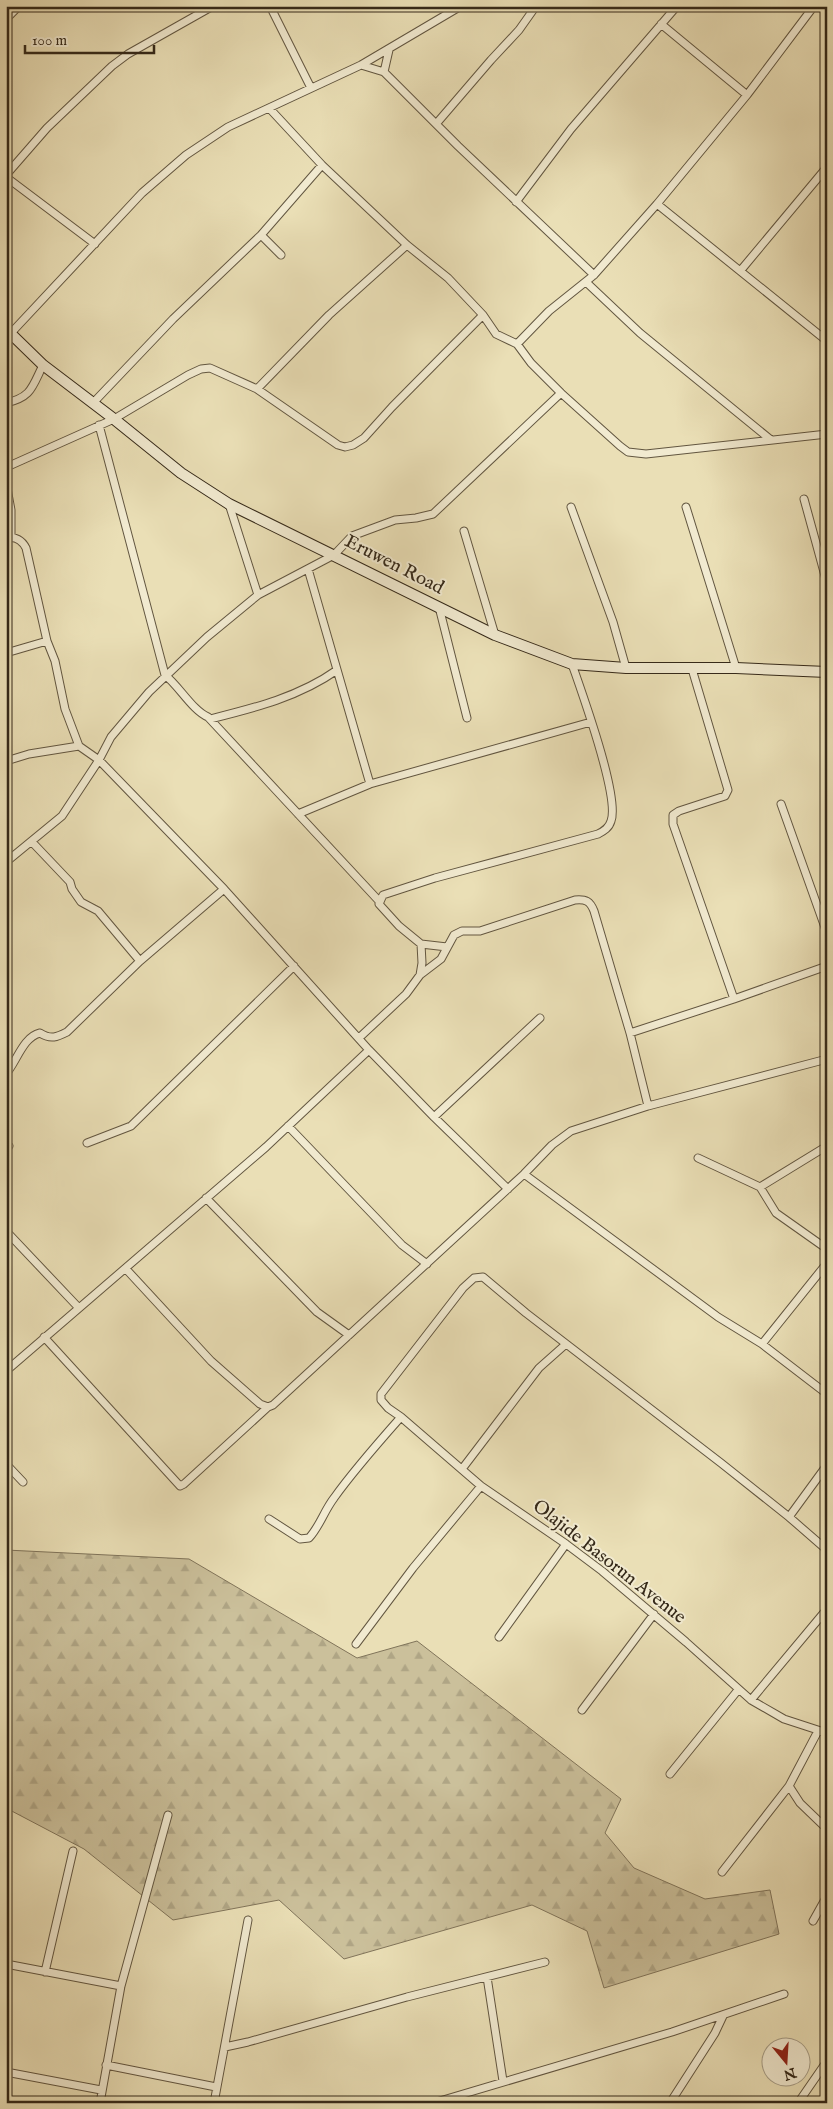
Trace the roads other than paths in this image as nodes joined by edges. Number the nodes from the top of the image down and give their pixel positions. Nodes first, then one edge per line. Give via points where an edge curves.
1 (19, 6) edge
2 (270, 6) edge
3 (461, 6) edge
4 (536, 6) edge
5 (677, 6) edge
6 (814, 6) edge
7 (208, 8) edge
8 (6, 19) edge
9 (661, 24) junction
10 (389, 50) junction
11 (361, 64) junction
12 (384, 72) junction
13 (311, 88) junction
14 (747, 95) junction
15 (270, 109) junction
16 (436, 124) junction
17 (322, 165) junction
18 (827, 167) edge
19 (6, 176) edge
20 (516, 202) junction
21 (657, 204) junction
22 (261, 235) junction
23 (95, 244) junction
24 (407, 245) junction
25 (281, 255) dead end
26 (741, 270) junction
27 (594, 275) junction
28 (586, 282) junction
29 (483, 315) junction
30 (9, 331) edge
31 (827, 341) edge
32 (517, 344) junction
33 (43, 365) junction
34 (257, 389) junction
35 (561, 393) junction
36 (6, 403) edge
37 (93, 403) junction
38 (114, 419) junction
39 (99, 425) junction
40 (827, 434) edge
41 (771, 440) junction
42 (6, 470) edge
43 (6, 483) edge
44 (804, 499) dead end
45 (229, 504) junction
46 (686, 507) dead end
47 (571, 508) dead end
48 (464, 531) dead end
49 (8, 537) edge
50 (334, 555) junction
51 (308, 569) junction
52 (827, 583) edge
53 (258, 595) junction
54 (438, 607) junction
55 (495, 635) junction
56 (47, 641) junction
57 (6, 654) edge
58 (572, 664) junction
59 (626, 668) junction
60 (736, 668) junction
61 (692, 669) junction
62 (337, 670) junction
63 (827, 672) edge
64 (164, 675) junction
65 (467, 718) dead end
66 (210, 719) junction
67 (591, 722) junction
68 (79, 746) junction
69 (6, 760) edge
70 (99, 760) junction
71 (370, 784) junction
72 (780, 804) dead end
73 (298, 814) junction
74 (32, 842) junction
75 (6, 862) edge
76 (224, 889) junction
77 (379, 901) junction
78 (827, 933) edge
79 (421, 944) junction
80 (447, 947) junction
81 (140, 962) junction
82 (294, 966) junction
83 (827, 966) edge
84 (420, 974) junction
85 (734, 1000) junction
86 (540, 1018) dead end
87 (630, 1033) junction
88 (360, 1037) junction
89 (369, 1050) junction
90 (827, 1059) edge
91 (6, 1074) edge
92 (648, 1106) junction
93 (434, 1117) junction
94 (288, 1126) junction
95 (88, 1144) dead end
96 (827, 1146) edge
97 (698, 1158) dead end
98 (524, 1174) junction
99 (760, 1187) junction
100 (508, 1189) junction
101 (206, 1198) junction
102 (6, 1231) edge
103 (827, 1249) edge
104 (827, 1263) edge
105 (427, 1264) junction
106 (126, 1269) junction
107 (78, 1307) junction
108 (349, 1336) junction
109 (44, 1337) junction
110 (566, 1344) junction
111 (762, 1344) junction
112 (6, 1371) edge
113 (827, 1394) edge
114 (268, 1407) junction
115 (402, 1417) junction
116 (6, 1464) edge
117 (827, 1465) edge
118 (462, 1469) junction
119 (23, 1482) dead end
120 (481, 1486) junction
121 (789, 1516) junction
122 (269, 1519) dead end
123 (566, 1544) junction
124 (827, 1550) edge
125 (827, 1609) edge
126 (654, 1614) junction
127 (499, 1637) dead end
128 (356, 1644) dead end
129 (738, 1690) junction
130 (751, 1700) junction
131 (582, 1710) dead end
132 (818, 1731) junction
133 (827, 1733) edge
134 (670, 1774) dead end
135 (790, 1786) junction
136 (168, 1814) dead end
137 (827, 1829) edge
138 (73, 1850) dead end
139 (722, 1872) dead end
140 (827, 1896) edge
141 (248, 1920) dead end
142 (813, 1921) dead end
143 (544, 1962) dead end
144 (6, 1964) edge
145 (44, 1972) junction
146 (487, 1977) junction
147 (120, 1986) junction
148 (784, 1994) dead end
149 (723, 2016) junction
150 (225, 2047) junction
151 (827, 2061) edge
152 (106, 2065) junction
153 (6, 2072) edge
154 (503, 2081) junction
155 (216, 2087) junction
156 (102, 2090) junction
157 (458, 2099) edge
158 (100, 2103) edge
159 (214, 2103) edge
160 (433, 2103) edge
161 (670, 2103) edge
162 (798, 2103) edge

1 - 8 street
2 - 13 street
3 - 10 street
4 - 16 street via 519,30
5 - 9 street
6 - 14 street
7 - 19 street via 112,66 47,128
9 - 14 street
9 - 20 street via 571,129
10 - 11 street
10 - 12 street
11 - 12 street
11 - 13 street
12 - 16 street
13 - 15 street
14 - 21 street
15 - 17 street
15 - 23 street via 228,127 186,155 142,194
16 - 20 street
17 - 22 street
17 - 24 street
18 - 26 street
19 - 23 street
20 - 27 street
21 - 26 street
21 - 27 street
22 - 25 street
22 - 37 street via 173,319
23 - 30 street
24 - 29 street via 448,278
24 - 34 street via 329,315
26 - 31 street
27 - 28 street
28 - 32 street via 549,311
28 - 41 street via 640,333
29 - 32 street via 496,334
29 - 34 street via 364,438 353,445 338,445
30 - 33 street, Eruwen Road
32 - 35 street
33 - 36 street via 29,394
33 - 37 street, Eruwen Road
34 - 38 street via 210,368 201,369
35 - 41 street via 628,452 646,454
35 - 50 street via 434,514 395,520 360,532
37 - 38 street, Eruwen Road
38 - 39 street
38 - 45 street, Eruwen Road via 181,473
39 - 42 street
39 - 64 street
40 - 41 street
43 - 49 street via 11,510
44 - 52 street
45 - 50 street, Eruwen Road
45 - 53 street
46 - 60 street
47 - 59 street via 613,622
48 - 55 street
49 - 56 street via 23,542 26,548
50 - 51 street
50 - 54 street, Eruwen Road
51 - 53 street
51 - 62 street
53 - 64 street
54 - 55 street, Eruwen Road
54 - 65 street
55 - 58 street, Eruwen Road
56 - 57 street
56 - 68 street via 55,660 65,709
58 - 59 street, Eruwen Road
58 - 67 street
59 - 61 street, Eruwen Road
60 - 61 street, Eruwen Road
60 - 63 street, Eruwen Road
61 - 85 street via 728,790 725,796 679,811 673,815 673,824
62 - 66 street via 298,693
62 - 71 street
64 - 66 street
64 - 70 street via 111,737
66 - 73 street
67 - 71 street
67 - 77 street via 611,790 612,820 606,830 435,878 383,895
68 - 69 street
68 - 70 street
70 - 74 street via 62,816
70 - 76 street
71 - 73 street
72 - 78 street
73 - 77 street
74 - 75 street
74 - 81 street via 70,882 81,902 98,911
76 - 81 street
76 - 82 street
77 - 79 street via 399,926
79 - 80 street
79 - 84 street
80 - 84 street via 441,959
80 - 87 street via 454,935 462,931 480,931 584,899 594,912
81 - 91 street via 67,1032 55,1038 47,1038 40,1033 34,1035
82 - 88 street
82 - 95 street via 148,1112 131,1126
83 - 85 street
84 - 88 street via 406,994
85 - 87 street
86 - 93 street
87 - 92 street
88 - 89 street
89 - 93 street
89 - 94 street
90 - 92 street
92 - 98 street via 571,1131
93 - 100 street
94 - 101 street
94 - 105 street via 402,1245
96 - 99 street
97 - 99 street
98 - 100 street
98 - 111 street via 718,1317
99 - 103 street via 776,1213
100 - 105 street
101 - 106 street
101 - 108 street via 317,1312
102 - 107 street
104 - 111 street
105 - 108 street
106 - 107 street
106 - 114 street via 211,1361 260,1404
107 - 109 street
108 - 114 street
109 - 112 street
109 - 114 street via 180,1486
110 - 115 street, Olajide Basorun Avenue via 490,1282 483,1277 474,1278 462,1288 381,1394 381,1400 388,1408
110 - 118 street via 539,1368
110 - 121 street
111 - 113 street
115 - 118 street, Olajide Basorun Avenue
115 - 122 street via 353,1472 309,1538 300,1539
116 - 119 street
117 - 121 street
118 - 120 street, Olajide Basorun Avenue
120 - 123 street, Olajide Basorun Avenue
120 - 128 street
121 - 124 street
123 - 126 street, Olajide Basorun Avenue
123 - 127 street
125 - 130 street
126 - 129 street, Olajide Basorun Avenue
126 - 131 street
129 - 130 street, Olajide Basorun Avenue
129 - 134 street
130 - 132 street, Olajide Basorun Avenue via 784,1719
132 - 133 street, Olajide Basorun Avenue
132 - 135 street
135 - 137 street via 800,1803
135 - 139 street
136 - 147 street
138 - 145 street
140 - 142 street
141 - 150 street
143 - 146 street
144 - 145 street
145 - 147 street
146 - 150 street
146 - 154 street
147 - 152 street
148 - 149 street
149 - 154 street
149 - 161 street
150 - 155 street
151 - 162 street
152 - 155 street
152 - 156 street
153 - 156 street
154 - 157 street
155 - 159 street
156 - 158 street
157 - 160 street

